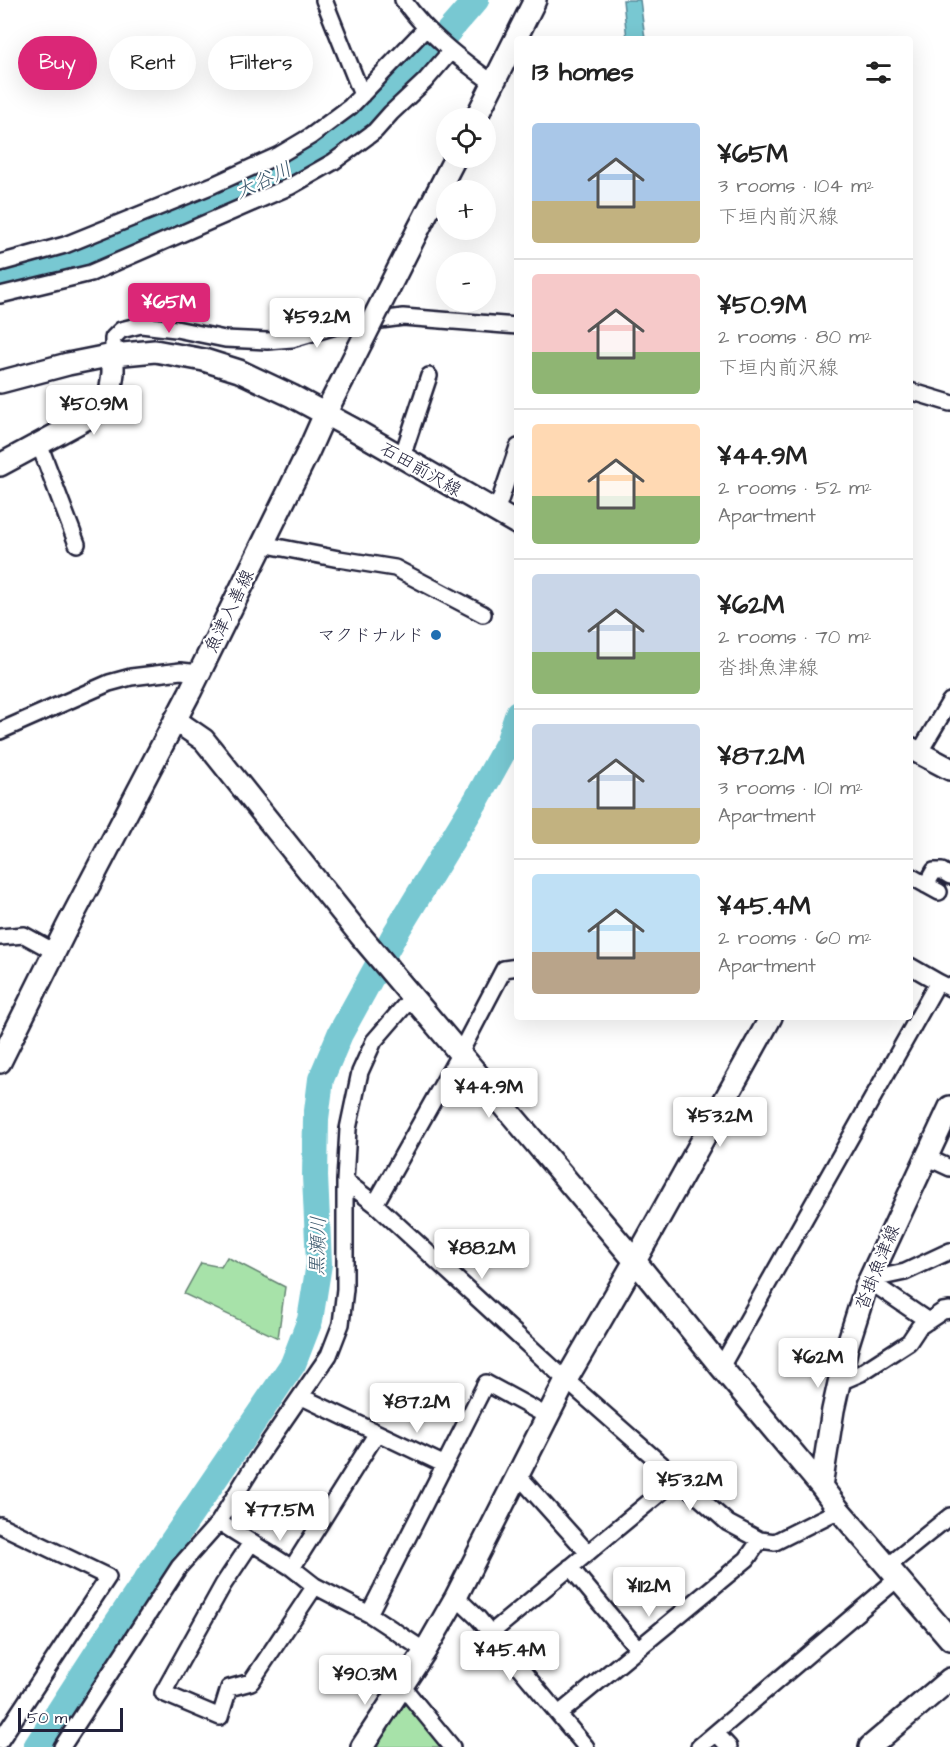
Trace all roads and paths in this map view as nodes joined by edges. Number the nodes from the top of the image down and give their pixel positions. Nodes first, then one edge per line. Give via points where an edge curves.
1 (324, 0) edge
2 (403, 0) edge
3 (535, 0) edge
4 (425, 29) junction
5 (517, 36) edge
6 (514, 43) edge
7 (450, 52) junction
8 (494, 84) junction
9 (362, 95) junction
10 (481, 108) edge
11 (450, 168) edge
12 (0, 263) edge
13 (0, 295) edge
14 (514, 326) edge
15 (113, 355) junction
16 (429, 376) dead end
17 (0, 381) edge
18 (913, 392) edge
19 (950, 403) edge
20 (325, 414) junction
21 (39, 444) junction
22 (402, 457) junction
23 (514, 459) edge
24 (0, 465) edge
25 (496, 512) junction
26 (514, 522) edge
27 (77, 544) dead end
28 (262, 544) junction
29 (483, 614) dead end
30 (199, 673) junction
31 (950, 701) edge
32 (175, 720) junction
33 (0, 731) edge
34 (913, 756) edge
35 (950, 769) edge
36 (950, 876) edge
37 (913, 878) edge
38 (0, 937) edge
39 (55, 952) junction
40 (514, 968) edge
41 (913, 968) edge
42 (944, 985) edge
43 (407, 989) junction
44 (769, 1020) edge
45 (460, 1053) junction
46 (1, 1056) edge
47 (950, 1107) edge
48 (926, 1157) junction
49 (950, 1168) edge
50 (345, 1181) junction
51 (375, 1204) junction
52 (950, 1251) edge
53 (635, 1261) junction
54 (868, 1280) junction
55 (950, 1310) edge
56 (928, 1321) junction
57 (721, 1367) junction
58 (566, 1380) junction
59 (840, 1382) junction
60 (302, 1397) junction
61 (548, 1416) junction
62 (376, 1433) junction
63 (443, 1464) junction
64 (518, 1475) junction
65 (677, 1479) junction
66 (820, 1486) junction
67 (839, 1510) junction
68 (950, 1516) edge
69 (219, 1522) junction
70 (0, 1525) edge
71 (760, 1540) junction
72 (252, 1543) junction
73 (588, 1553) junction
74 (292, 1568) junction
75 (570, 1568) junction
76 (893, 1572) junction
77 (315, 1586) junction
78 (456, 1597) junction
79 (369, 1614) junction
80 (490, 1633) junction
81 (950, 1639) edge
82 (638, 1649) junction
83 (424, 1651) junction
84 (950, 1679) edge
85 (402, 1686) junction
86 (559, 1714) junction
87 (716, 1733) junction
88 (0, 1741) edge
89 (62, 1747) edge
90 (362, 1747) edge
91 (452, 1747) edge
92 (586, 1747) edge
93 (699, 1747) edge
94 (729, 1747) edge
95 (870, 1747) edge

1 - 9 street
2 - 4 street
3 - 5 main road
4 - 7 street
4 - 9 street
6 - 8 main road
7 - 8 street
7 - 13 street via 375,131 291,186 91,273
8 - 10 main road
9 - 12 street via 332,121 279,155 65,245
11 - 20 main road, 魚津入善線, bridge
14 - 15 street via 403,317 267,341 141,326 122,330 113,338
15 - 17 main road, 石田前沢線
15 - 20 main road, 石田前沢線 via 155,351 204,360 239,371
15 - 21 main road via 110,394 91,416
16 - 22 street
18 - 19 street
20 - 22 main road, 石田前沢線
20 - 28 main road, 魚津入善線
21 - 24 main road
21 - 27 street
22 - 25 main road, 石田前沢線
23 - 25 street
25 - 26 main road, 石田前沢線
28 - 29 street via 395,568
28 - 30 main road, 魚津入善線
30 - 32 main road, 魚津入善線
30 - 33 street via 180,671 110,682
31 - 34 street
32 - 39 main road, 魚津入善線
32 - 43 main road via 204,740
34 - 35 main road
36 - 37 street via 934,871 932,888
38 - 39 street via 24,935
39 - 46 main road, 魚津入善線
40 - 45 street via 504,969
41 - 42 street
42 - 57 street
43 - 45 main road
43 - 50 street via 374,1041 360,1072 348,1129
44 - 53 main road
45 - 51 street
45 - 53 main road
47 - 48 main road, 沓掛魚津線
48 - 49 street
48 - 54 main road, 沓掛魚津線
50 - 51 street
50 - 60 street via 345,1289 341,1324 329,1355
51 - 58 street
52 - 54 street via 905,1272
53 - 57 main road
53 - 58 main road
54 - 56 street
54 - 59 main road, 沓掛魚津線
55 - 56 street
56 - 59 street via 909,1342 861,1374
57 - 66 main road
58 - 61 main road
58 - 65 street
59 - 66 main road, 沓掛魚津線
60 - 62 street
60 - 69 street
61 - 63 street via 486,1383
61 - 64 main road
62 - 63 street
62 - 74 street
63 - 79 street
64 - 73 street
64 - 78 main road
65 - 71 street via 728,1523
65 - 73 street
66 - 67 main road
67 - 71 street via 775,1542
67 - 76 main road
68 - 76 street
69 - 72 street
69 - 89 street via 179,1567
70 - 88 street via 108,1577
71 - 82 street via 747,1558
72 - 74 street
72 - 77 street via 223,1585 163,1693 220,1717 229,1688 251,1682
73 - 75 street
74 - 77 street
75 - 80 street
75 - 82 street
76 - 81 main road
76 - 87 street
77 - 79 street
78 - 80 street
78 - 83 main road
79 - 83 street
80 - 86 street
82 - 86 street
83 - 85 main road
84 - 95 main road
85 - 90 main road
85 - 91 street
86 - 92 street
87 - 93 street
87 - 94 street

